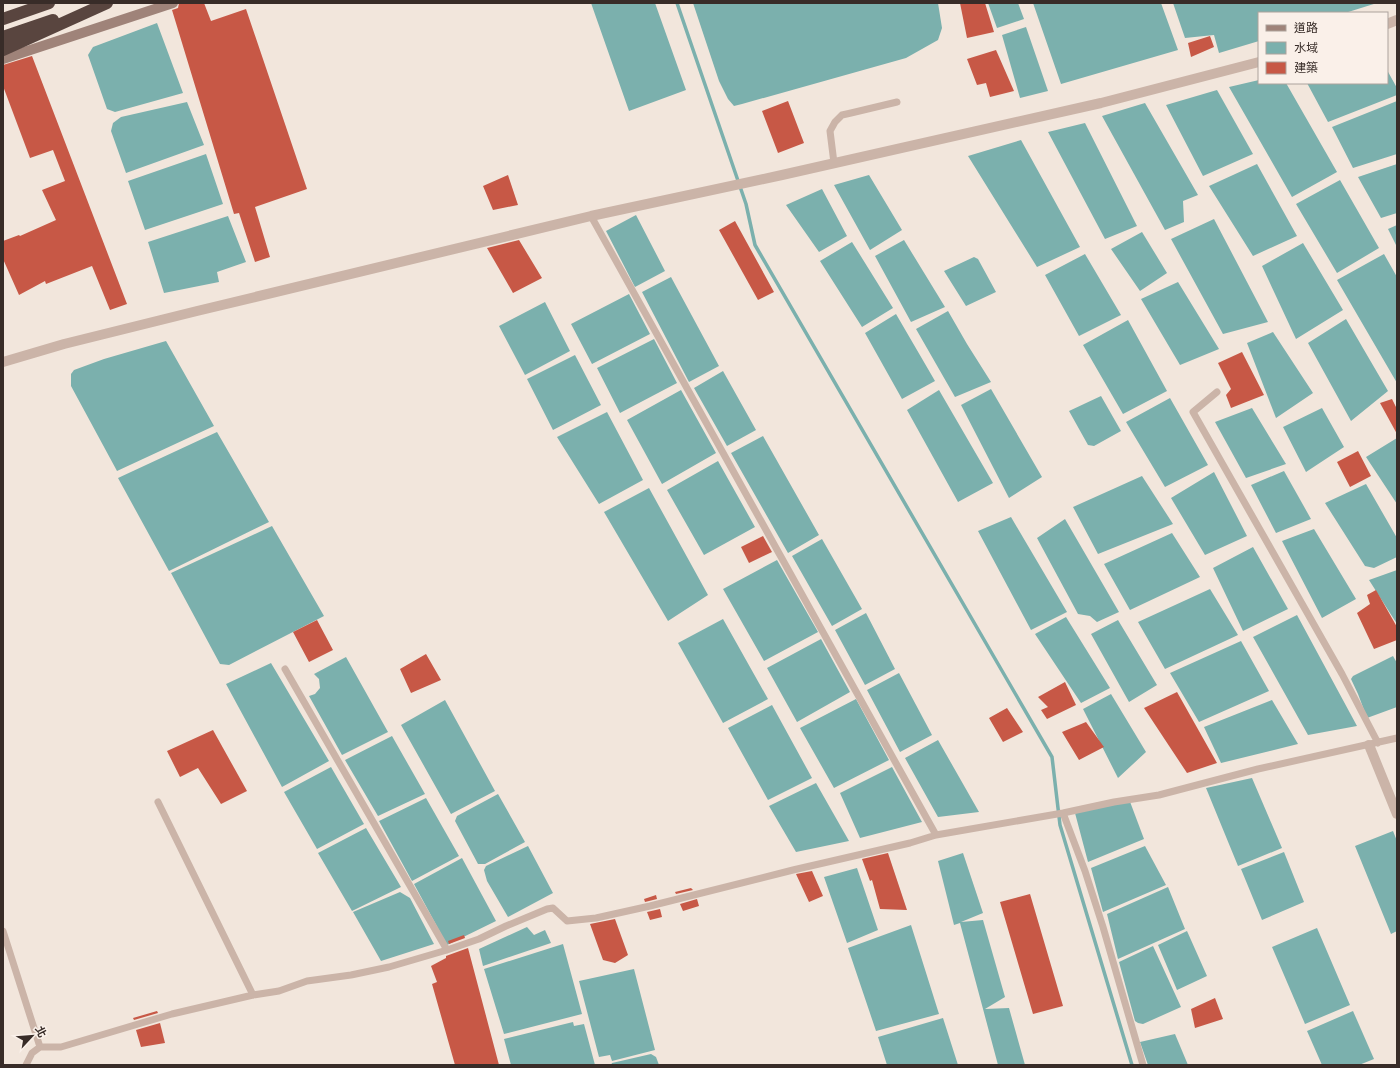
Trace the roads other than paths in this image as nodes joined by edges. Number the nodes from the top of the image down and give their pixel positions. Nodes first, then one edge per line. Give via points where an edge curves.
1 (49, 3) edge
2 (103, 3) edge
3 (108, 3) edge
4 (173, 3) edge
5 (3, 19) edge
6 (3, 37) edge
7 (3, 50) edge
8 (3, 59) edge
9 (1258, 62) edge
10 (897, 102) dead end
11 (834, 163) junction
12 (591, 216) junction
13 (3, 362) edge
14 (1217, 392) dead end
15 (285, 669) dead end
16 (1397, 738) edge
17 (1374, 744) junction
18 (158, 802) dead end
19 (1063, 813) junction
20 (1397, 814) edge
21 (936, 835) junction
22 (3, 931) edge
23 (447, 950) junction
24 (254, 995) junction
25 (40, 1047) junction
26 (26, 1065) edge
27 (1143, 1065) edge

1 - 5 highway
2 - 6 highway
3 - 7 highway
4 - 8 street
9 - 11 street via 1101,103
10 - 11 lane via 842,115 830,131
11 - 12 street
12 - 13 street via 64,344
12 - 21 lane
14 - 17 lane via 1193,412 1342,674
15 - 23 lane
16 - 17 lane
17 - 19 lane via 1258,769 1159,795
17 - 20 street
18 - 24 lane
19 - 21 lane
19 - 27 lane via 1088,878
21 - 23 lane via 596,918 566,921 553,908 548,909
22 - 25 lane
23 - 24 lane via 389,966 307,981 279,991
24 - 25 lane via 172,1014 60,1047
25 - 26 lane via 32,1053

